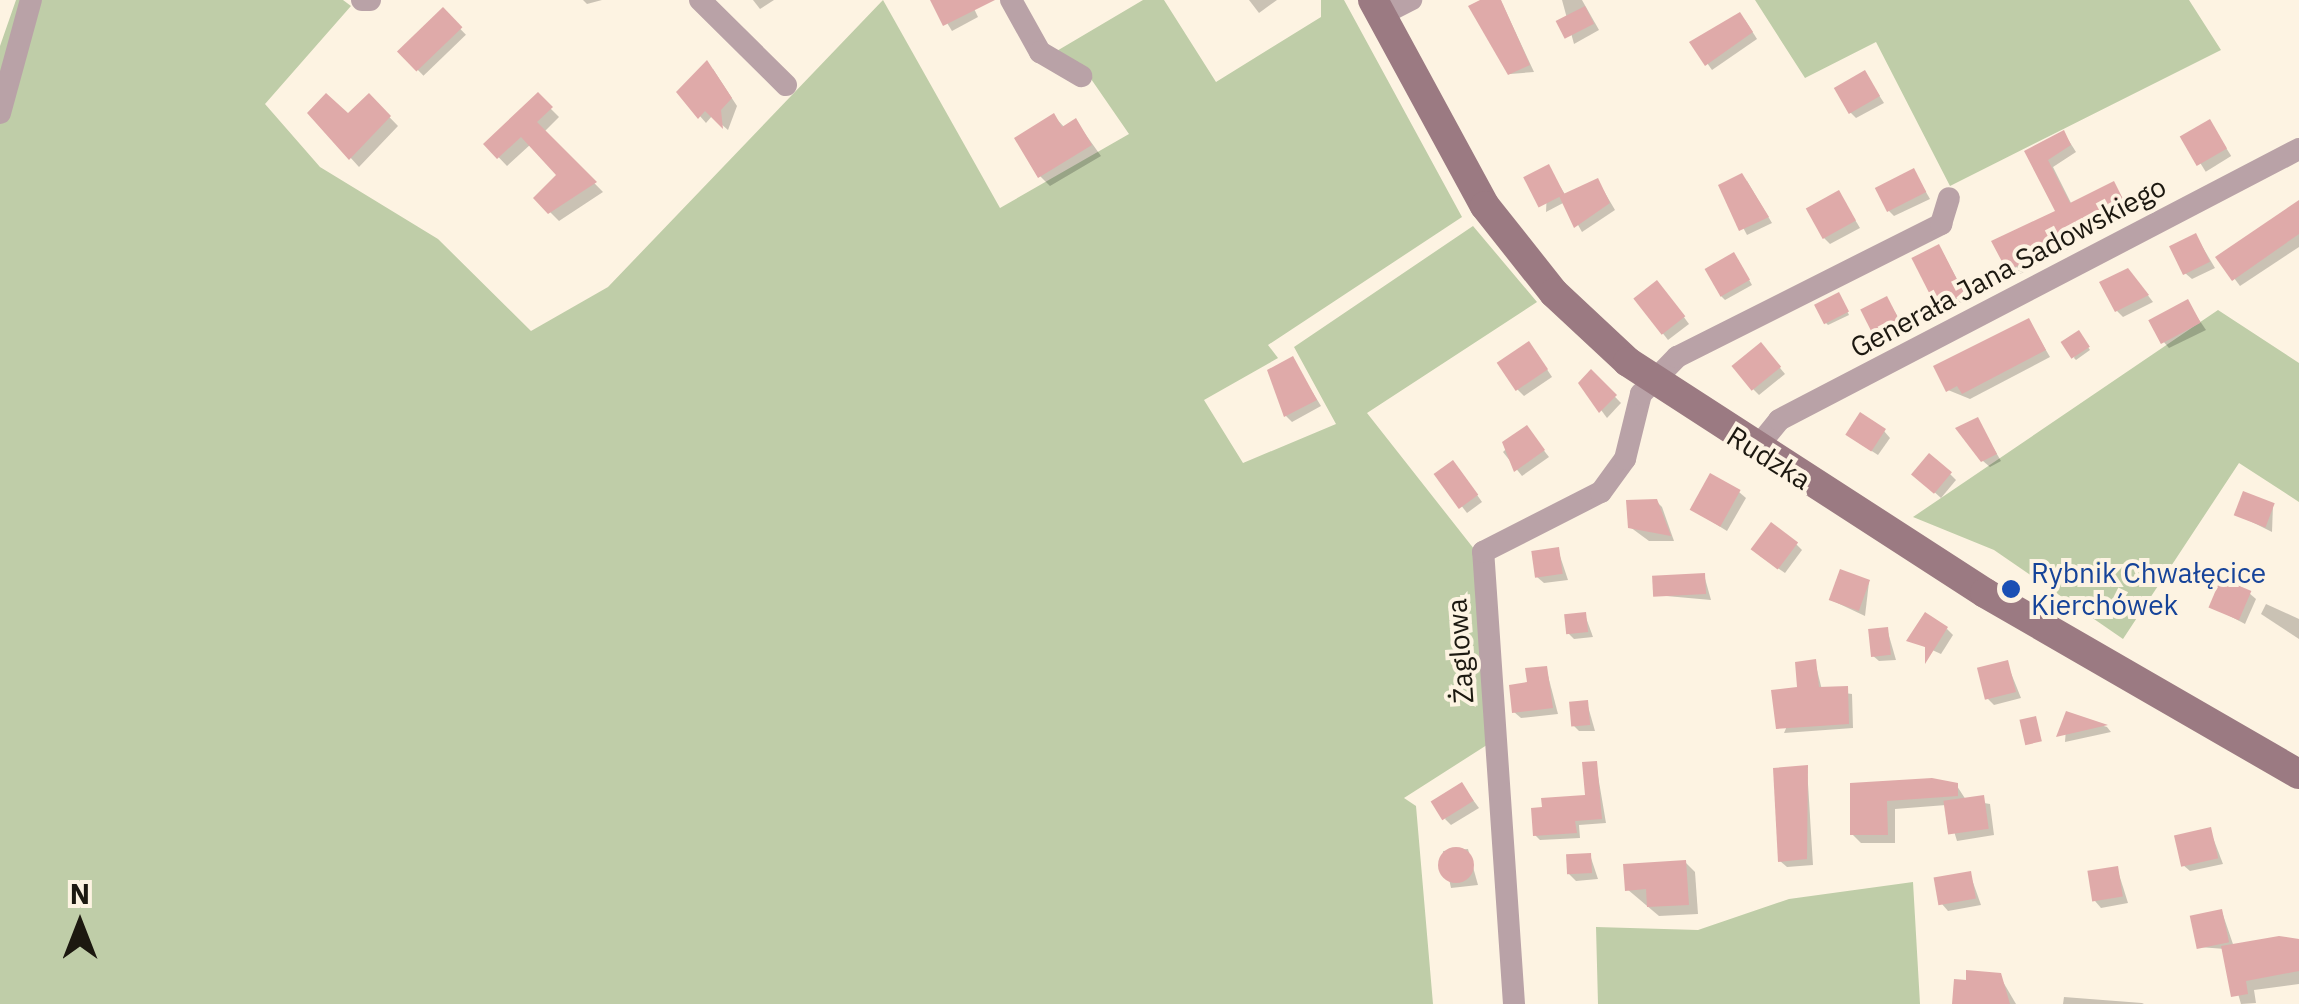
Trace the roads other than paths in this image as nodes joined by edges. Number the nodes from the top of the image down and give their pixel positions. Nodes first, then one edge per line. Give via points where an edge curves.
1 (31, 0) edge
2 (362, 0) edge
3 (370, 0) edge
4 (700, 0) edge
5 (1011, 0) edge
6 (1411, 0) edge
7 (1377, 8) edge
8 (1081, 76) dead end
9 (786, 84) dead end
10 (0, 113) edge
11 (2299, 149) edge
12 (1949, 198) dead end
13 (1650, 380) junction
14 (1755, 450) junction
15 (2299, 774) edge
16 (1514, 1004) edge

1 - 10 street
2 - 3 street
4 - 9 street
5 - 8 street via 1040,52
6 - 7 street
7 - 13 main road, Rudzka via 1501,229 1567,306
11 - 14 street, Generała Jana Sadowskiego via 1780,420
12 - 13 street via 1941,224 1678,357
13 - 14 main road, Rudzka
13 - 16 street, Żaglowa via 1616,477 1483,552
14 - 15 main road, Rudzka

